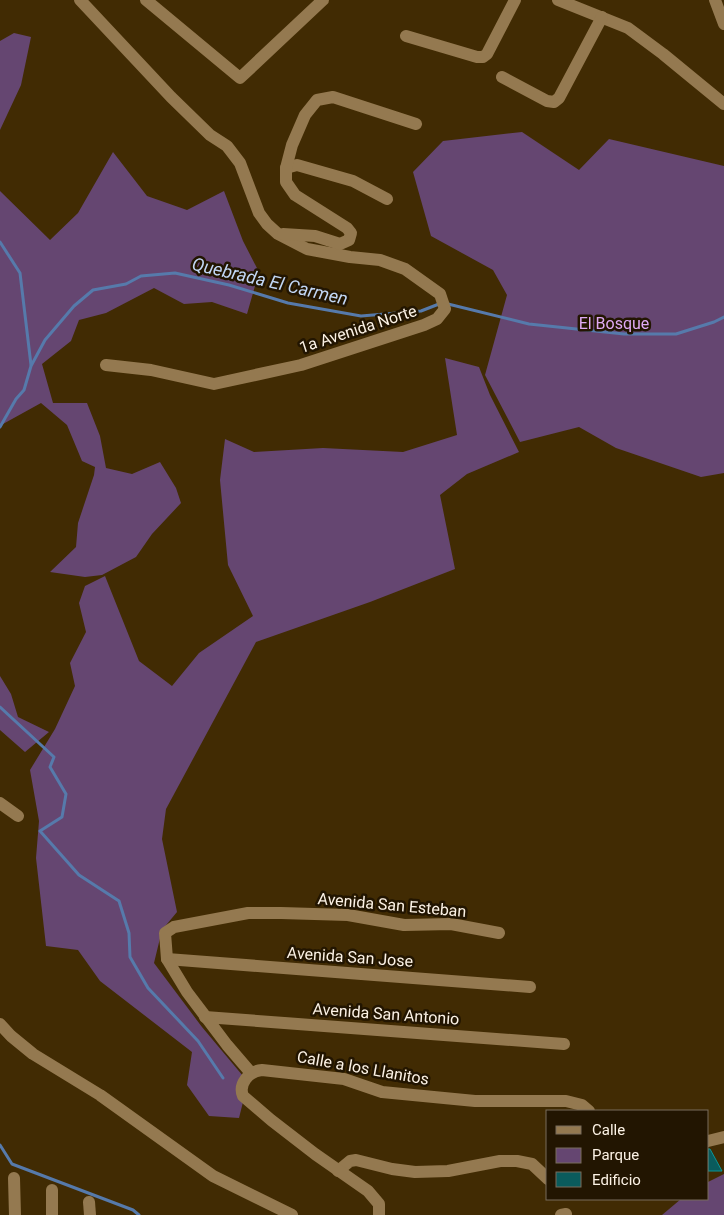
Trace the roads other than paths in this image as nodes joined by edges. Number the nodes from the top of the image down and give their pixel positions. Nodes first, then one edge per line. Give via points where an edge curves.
1 (80, 0) edge
2 (146, 0) edge
3 (323, 0) edge
4 (515, 0) edge
5 (558, 0) edge
6 (714, 0) edge
7 (602, 17) junction
8 (724, 24) edge
9 (406, 36) dead end
10 (502, 77) dead end
11 (724, 104) edge
12 (416, 124) dead end
13 (286, 168) junction
14 (387, 199) dead end
15 (278, 234) junction
16 (106, 365) dead end
17 (0, 803) edge
18 (18, 816) dead end
19 (499, 933) dead end
20 (167, 959) junction
21 (530, 987) dead end
22 (205, 1017) junction
23 (0, 1024) edge
24 (564, 1044) dead end
25 (251, 1073) junction
26 (588, 1110) edge
27 (724, 1137) edge
28 (709, 1141) edge
29 (338, 1171) junction
30 (546, 1177) edge
31 (14, 1178) dead end
32 (52, 1190) dead end
33 (15, 1215) edge
34 (52, 1215) edge
35 (292, 1215) edge
36 (379, 1215) edge

1 - 15 street, 1a Avenida Norte via 210,135 227,146 240,164 259,213
2 - 3 street via 240,78
4 - 9 street via 483,57
5 - 7 street
6 - 8 street
7 - 10 street via 554,102
7 - 11 street via 628,28
12 - 13 street via 333,97 317,100 305,115
13 - 14 street via 297,165 353,181
13 - 15 street via 286,182 295,195 351,233 349,240 340,244 315,236
15 - 16 street, 1a Avenida Norte via 307,249 380,260 405,269 440,294 445,309 437,319 424,325 301,365 214,384 151,370
17 - 18 street
19 - 20 street, Avenida San Esteban via 451,924 404,925 348,916 248,914 174,927 165,933
20 - 21 street, Avenida San Jose
20 - 22 street
22 - 24 street, Avenida San Antonio
22 - 25 street
23 - 35 street via 33,1054 100,1095 213,1176
25 - 26 street, Calle a los Llanitos via 262,1070 344,1079 382,1092 475,1101 566,1101
25 - 29 street via 242,1085 243,1096
27 - 28 street
29 - 30 street via 356,1160 415,1172 448,1171 517,1161 532,1164
29 - 36 street via 368,1192 379,1204
31 - 33 street
32 - 34 street

